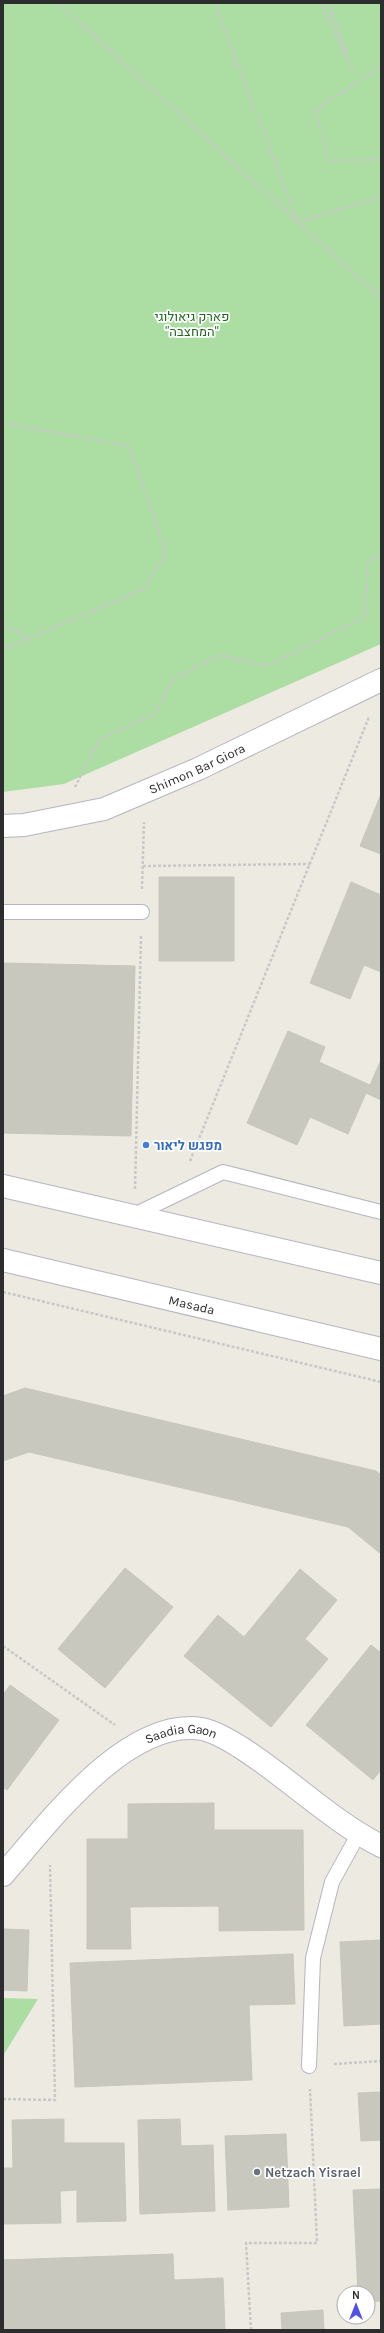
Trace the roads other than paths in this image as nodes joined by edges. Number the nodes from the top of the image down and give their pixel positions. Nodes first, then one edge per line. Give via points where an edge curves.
1 (381, 680) edge
2 (3, 826) edge
3 (3, 912) edge
4 (142, 912) road end
5 (3, 1186) edge
6 (381, 1212) edge
7 (134, 1215) junction
8 (3, 1260) edge
9 (381, 1273) edge
10 (381, 1349) edge
11 (358, 1835) junction
12 (381, 1846) edge
13 (3, 1876) edge
14 (309, 2066) road end

1 - 2 street, Shimon Bar Giora via 198,769 104,809 24,825
3 - 4 lane
5 - 7 street
6 - 7 lane via 223,1172
7 - 9 street
8 - 10 street, Masada
11 - 12 street, Saadia Gaon
11 - 13 street, Saadia Gaon via 240,1746 203,1729 173,1729 138,1742 82,1786
11 - 14 lane via 332,1882 313,1958

